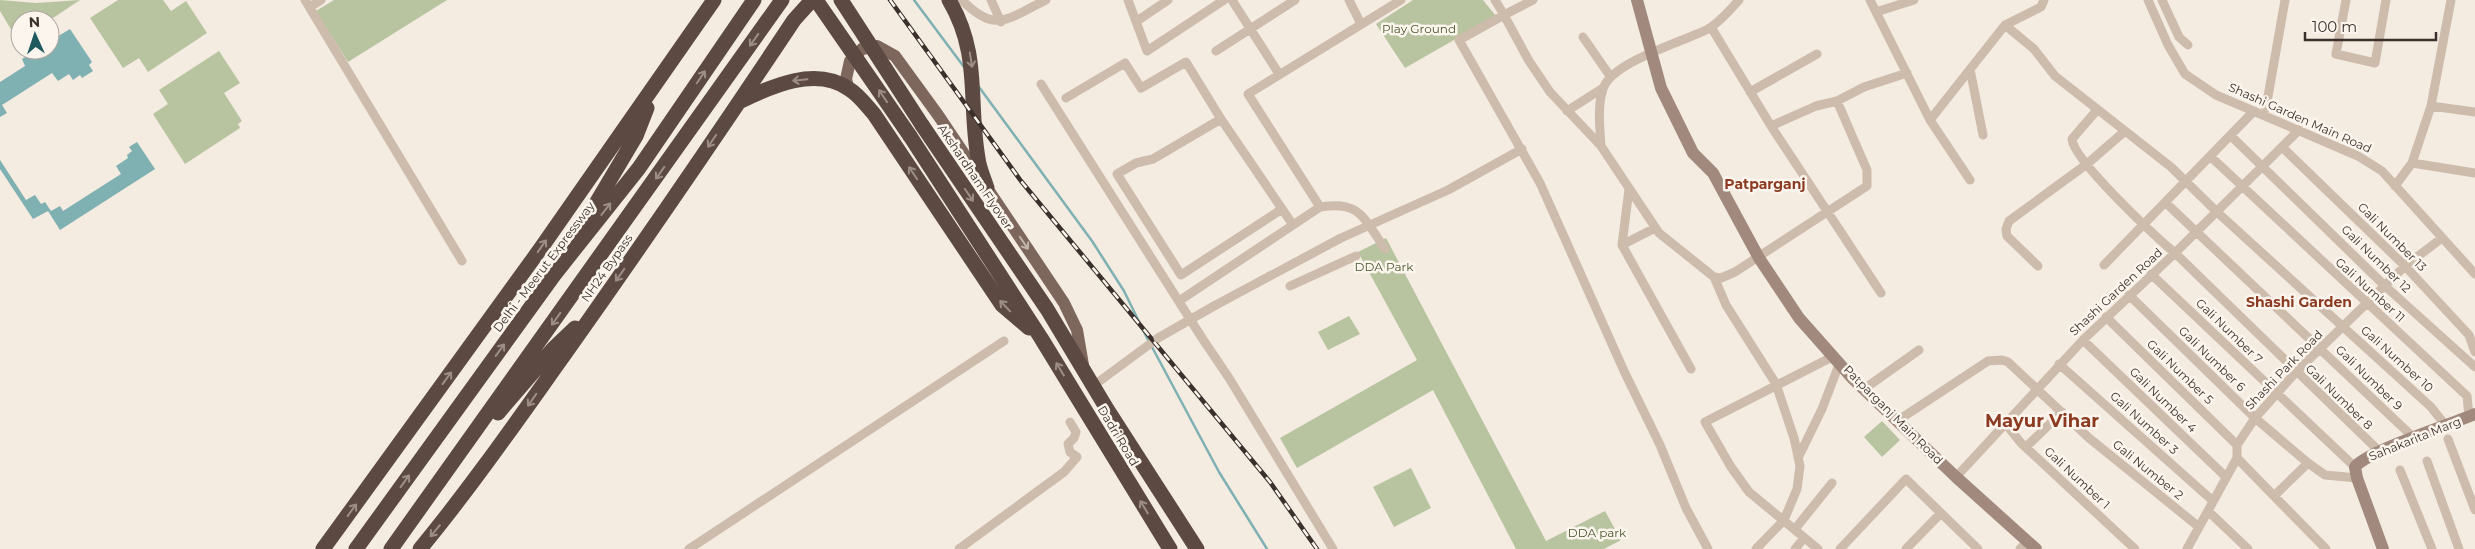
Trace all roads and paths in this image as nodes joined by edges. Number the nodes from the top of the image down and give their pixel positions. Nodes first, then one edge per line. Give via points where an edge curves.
1 (321, 0) edge
2 (754, 0) edge
3 (782, 0) edge
4 (814, 0) edge
5 (841, 0) edge
6 (990, 0) edge
7 (1046, 0) edge
8 (1128, 0) edge
9 (1168, 0) edge
10 (1224, 0) edge
11 (1232, 0) edge
12 (1295, 0) edge
13 (1349, 0) edge
14 (1401, 0) edge
15 (1495, 0) edge
16 (1533, 0) edge
17 (1739, 0) edge
18 (1870, 0) edge
19 (1914, 0) edge
20 (2044, 0) edge
21 (2148, 0) edge
22 (2162, 0) edge
23 (2285, 0) edge
24 (2346, 0) edge
25 (2386, 0) edge
26 (2451, 0) edge
27 (1640, 1) edge
28 (711, 2) edge
29 (307, 4) edge
30 (956, 4) edge
31 (1876, 12) junction
32 (1504, 15) junction
33 (1001, 22) junction
34 (1137, 22) junction
35 (1361, 24) junction
36 (2005, 25) junction
37 (1711, 27) junction
38 (1250, 29) junction
39 (1583, 37) dead end
40 (2188, 45) dead end
41 (1216, 51) dead end
42 (1652, 52) junction
43 (1817, 54) dead end
44 (1970, 70) junction
45 (1907, 73) junction
46 (1279, 74) junction
47 (1610, 76) junction
48 (657, 84) junction
49 (1040, 84) dead end
50 (848, 87) junction
51 (1603, 88) junction
52 (1750, 92) junction
53 (1066, 98) dead end
54 (740, 101) junction
55 (1837, 101) junction
56 (2431, 106) junction
57 (2266, 108) dead end
58 (2097, 110) junction
59 (1567, 111) junction
60 (2254, 111) junction
61 (2475, 112) edge
62 (1221, 119) junction
63 (1930, 120) junction
64 (1771, 126) junction
65 (2299, 130) junction
66 (2125, 131) junction
67 (1983, 135) dead end
68 (2231, 136) junction
69 (1602, 146) junction
70 (2282, 148) junction
71 (1522, 149) junction
72 (2211, 157) junction
73 (2412, 163) junction
74 (2087, 164) junction
75 (2262, 167) junction
76 (2475, 173) edge
77 (1970, 180) dead end
78 (2186, 182) junction
79 (2395, 186) junction
80 (2242, 187) junction
81 (987, 188) junction
82 (1629, 189) junction
83 (2166, 203) junction
84 (1320, 207) junction
85 (1282, 209) junction
86 (1827, 212) junction
87 (2217, 212) junction
88 (1293, 225) junction
89 (1368, 225) junction
90 (2143, 226) junction
91 (1655, 228) junction
92 (2196, 232) junction
93 (2442, 238) junction
94 (1622, 245) junction
95 (1385, 249) dead end
96 (2175, 253) junction
97 (1356, 256) dead end
98 (1759, 258) junction
99 (462, 261) dead end
100 (2104, 265) dead end
101 (2038, 266) dead end
102 (2405, 266) junction
103 (2152, 274) junction
104 (2475, 274) edge
105 (554, 275) junction
106 (1181, 275) junction
107 (1714, 277) junction
108 (1168, 284) junction
109 (1290, 286) dead end
110 (2385, 286) junction
111 (1881, 293) dead end
112 (2129, 295) junction
113 (1179, 300) junction
114 (601, 303) junction
115 (2366, 304) junction
116 (2106, 317) junction
117 (2344, 327) junction
118 (1041, 338) junction
119 (2083, 340) junction
120 (1004, 341) dead end
121 (2320, 349) junction
122 (1919, 350) dead end
123 (2475, 352) edge
124 (1837, 359) junction
125 (2059, 364) junction
126 (2475, 367) edge
127 (1691, 369) dead end
128 (1084, 370) junction
129 (2296, 372) junction
130 (1776, 384) junction
131 (1093, 386) junction
132 (1864, 389) junction
133 (2038, 390) junction
134 (2277, 394) junction
135 (2062, 412) junction
136 (2472, 416) edge
137 (2255, 418) junction
138 (1897, 421) junction
139 (1070, 422) dead end
140 (2005, 423) junction
141 (2447, 432) junction
142 (2414, 438) junction
143 (2237, 445) junction
144 (2026, 448) junction
145 (461, 452) junction
146 (2380, 452) junction
147 (1798, 458) junction
148 (2237, 458) junction
149 (2428, 461) dead end
150 (2308, 463) junction
151 (2400, 470) dead end
152 (2356, 472) junction
153 (1956, 477) junction
154 (2226, 477) junction
155 (1832, 482) dead end
156 (2274, 496) junction
157 (2213, 501) junction
158 (2475, 510) edge
159 (2208, 511) junction
160 (1941, 513) junction
161 (1784, 520) junction
162 (2199, 527) junction
163 (1795, 529) junction
164 (1804, 538) junction
165 (2028, 546) edge
166 (2189, 548) edge
167 (323, 549) edge
168 (356, 549) edge
169 (391, 549) edge
170 (420, 549) edge
171 (689, 549) edge
172 (959, 549) edge
173 (1170, 549) edge
174 (1197, 549) edge
175 (1334, 549) edge
176 (1708, 549) edge
177 (1756, 549) edge
178 (1795, 549) edge
179 (1818, 549) edge
180 (1840, 549) edge
181 (1906, 549) edge
182 (1978, 549) edge
183 (2135, 549) edge
184 (2248, 549) edge
185 (2326, 549) edge
186 (2383, 549) edge
187 (2432, 549) edge
188 (2458, 549) edge

1 - 29 street
105 -> 2 highway, Delhi - Meerut Expressway via 639,168
3 -> 145 highway
4 - 54 highway, NH24 Bypass via 794,20
118 -> 4 highway, bridge via 905,128
5 -> 128 highway, Akshardham Flyover, bridge via 1047,309
6 - 33 street
7 - 33 street
8 - 34 street
9 - 34 street
10 - 34 street via 1147,51
11 - 38 street
12 - 38 street
13 - 35 street
14 - 35 street
15 - 32 street
16 - 32 street
17 - 37 street
18 - 31 street
19 - 31 street
20 - 36 street via 2042,7
21 - 60 street, Shashi Garden Main Road via 2168,45 2186,74 2216,95
22 - 40 street via 2179,37
23 - 57 street
24 - 25 street via 2336,54 2375,63
26 - 56 street
27 - 42 street, Patparganj Main Road
28 - 48 highway
29 - 99 street
30 - 33 street via 988,20
30 -> 81 highway via 970,51 978,160
31 - 45 street
32 - 59 street via 1529,61
32 - 71 street via 1459,40
35 - 46 street
36 - 44 street
36 - 58 street, Gali Number 10 via 2034,49 2055,76
37 - 42 street
37 - 52 street
38 - 41 street
38 - 46 street
39 - 47 street
42 - 47 street
42 - 98 street, Patparganj Main Road via 1661,88 1693,153 1713,173
43 - 52 street
44 - 63 street
44 - 67 street
45 - 55 street via 1864,86
45 - 63 street
46 - 84 street via 1250,92 1248,97
47 - 51 street
48 - 105 highway via 636,136
167 -> 48 highway
49 - 108 street
50 -> 54 highway via 806,79 765,89
50 - 81 main road via 847,70 862,49 877,46 895,56
118 -> 50 highway via 1002,305 874,114
51 - 59 street
51 - 69 street via 1600,104
52 - 64 street
53 - 62 street via 1125,63 1141,88 1186,62
54 -> 114 highway, NH24 Bypass
55 - 64 street via 1816,106
55 - 86 street via 1860,152 1868,180 1864,190
56 - 61 street
56 - 73 street
58 - 66 street, Gali Number 10
58 - 74 street, Gali Number 8 via 2072,138 2072,144
59 - 69 street
60 - 65 street, Shashi Garden Main Road
60 - 68 street
62 - 85 street
62 - 106 street via 1153,159 1136,162 1117,174
63 - 77 street
64 - 86 street
65 - 70 street, Shashi Garden Road
65 - 79 street, Shashi Garden Main Road via 2358,156 2382,171
66 - 74 street
66 - 78 street, Gali Number 10
68 - 72 street
68 - 75 street, Gali Number 12
69 - 82 street
70 - 75 street, Shashi Garden Road
70 - 102 street, Gali Number 13
71 - 89 street via 1448,190
71 - 176 street via 1660,445 1686,508
72 - 78 street
72 - 80 street, Gali Number 11
73 - 76 street
73 - 79 street
74 - 90 street, Gali Number 8
74 - 101 street via 2009,221 2007,236
75 - 80 street, Shashi Garden Road
75 - 110 street, Gali Number 12
78 - 83 street
78 - 87 street, Gali Number 10
79 - 93 street, Shashi Garden Main Road
80 - 87 street, Shashi Garden Road
80 - 115 street, Gali Number 11
81 -> 128 main road via 1064,303 1077,330
82 - 91 street
82 - 94 street
83 - 90 street
83 - 92 street, Gali Number 9
84 - 88 street
84 - 89 street via 1338,204 1353,208
85 - 88 street
85 - 106 street
86 - 98 street
86 - 111 street
87 - 92 street, Shashi Garden Road
87 - 117 street, Gali Number 10
88 - 113 street
89 - 95 street
89 - 131 street, bridge via 1158,338
90 - 96 street, Gali Number 8
90 - 100 street
91 - 94 street
91 - 107 street
92 - 96 street, Shashi Garden Road
92 - 121 street, Gali Number 9
93 - 102 street, Shashi Park Road
93 - 104 street, Shashi Garden Main Road
94 - 127 street
96 - 103 street, Shashi Garden Road
96 - 129 street, Gali Number 8
97 - 109 street
98 - 107 street via 1721,278
98 - 124 street, Patparganj Main Road via 1799,318
102 - 110 street, Shashi Park Road
102 - 123 street, Gali Number 13 via 2469,335
103 - 112 street, Shashi Garden Road
103 - 134 street, Gali Number 7
168 -> 105 highway, Delhi - Meerut Expressway
106 - 108 street
107 - 130 street via 1726,305
108 - 113 street
110 - 115 street, Shashi Park Road
110 - 126 street, Gali Number 12
112 - 116 street, Shashi Garden Road
112 - 137 street, Gali Number 6
113 - 175 street
114 - 145 highway via 553,349 510,401
114 -> 170 highway, NH24 Bypass
115 - 117 street, Shashi Park Road
115 - 136 street, Gali Number 11 via 2466,396
116 - 119 street, Shashi Garden Road
116 - 143 street, Gali Number 5
117 - 121 street, Shashi Park Road
117 - 141 street, Gali Number 10 via 2431,407
173 -> 118 highway, Dadri Road
119 - 125 street, Shashi Garden Road
119 - 154 street, Gali Number 4
120 - 171 street
121 - 129 street, Shashi Park Road
121 - 142 street, Gali Number 9
122 - 132 street
124 - 130 street
124 - 132 street, Patparganj Main Road
124 - 147 street via 1822,409
125 - 133 street, Shashi Garden Road
125 - 157 street, Gali Number 3
128 - 131 highway, Dadri Road
129 - 134 street, Shashi Park Road
129 - 146 street, Gali Number 8
130 - 147 street via 1787,411
130 - 161 street via 1705,422 1749,492
131 - 174 highway, Dadri Road
132 - 138 street, Patparganj Main Road
133 - 135 street, Gali Number 2
133 - 138 street, Gali Number 2 via 2008,362 1988,361
133 - 140 street, Shashi Garden Road
134 - 137 street, Shashi Park Road
134 - 152 street, Gali Number 7
135 - 144 street
135 - 162 street, Gali Number 2 via 2089,438
136 - 141 street, Sahakarita Marg
137 - 143 street, Shashi Park Road
137 - 150 street, Gali Number 6
138 - 153 street, Patparganj Main Road
139 - 172 street via 1076,432 1068,444 1070,452 1077,456 1064,472
140 - 144 street, Gali Number 1
140 - 153 street, Shashi Garden Road
141 - 142 street, Sahakarita Marg
141 - 158 street, Gali Number 10
142 - 146 street, Sahakarita Marg
143 - 148 street
144 - 183 street, Gali Number 1
145 - 169 highway
146 - 152 street, Sahakarita Marg via 2359,462
147 - 161 street via 1797,489
148 - 154 street
148 - 156 street
149 - 188 street
150 - 152 street, Gali Number 6 via 2325,475
150 - 156 street
151 - 187 street
152 - 186 street
153 - 165 street, Patparganj Main Road
154 - 157 street
155 - 163 street
156 - 185 street
157 - 159 street
159 - 162 street
159 - 184 street
160 - 180 street via 1906,479
160 - 181 street
160 - 182 street
161 - 163 street
161 - 177 street
162 - 166 street
163 - 164 street
164 - 178 street
164 - 179 street

